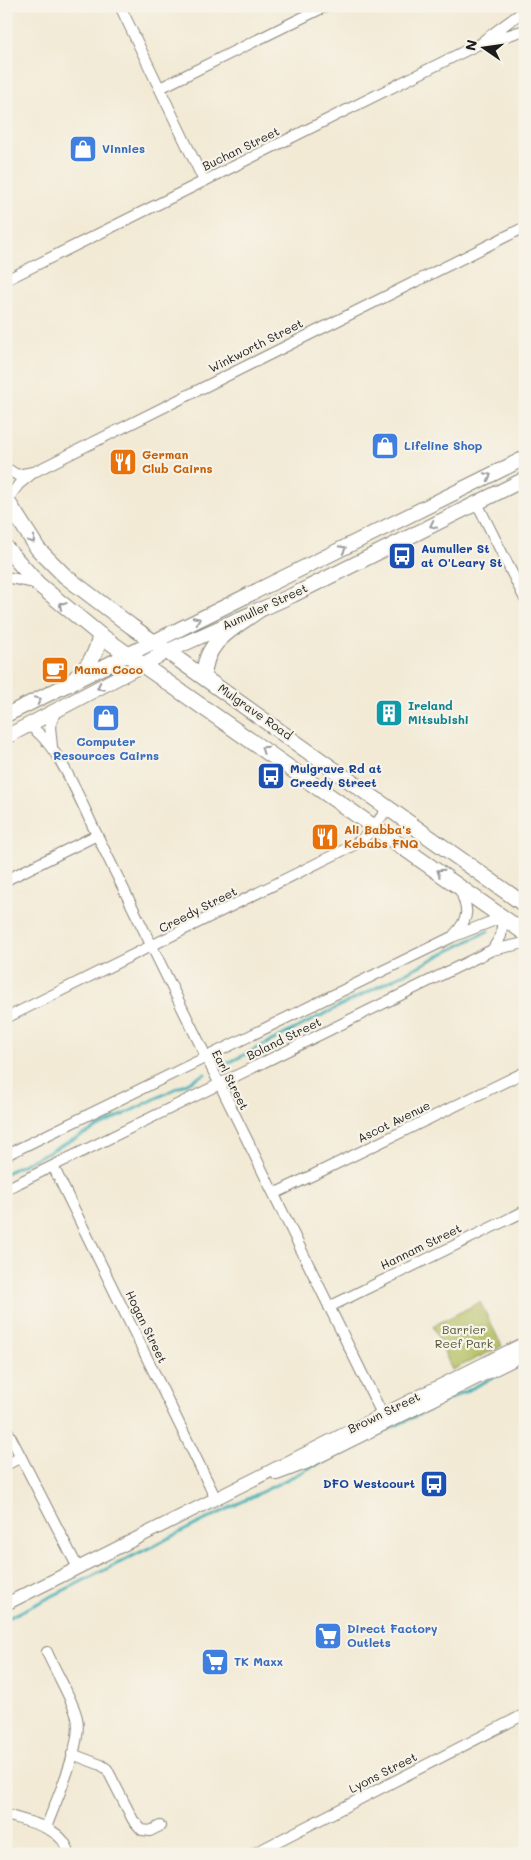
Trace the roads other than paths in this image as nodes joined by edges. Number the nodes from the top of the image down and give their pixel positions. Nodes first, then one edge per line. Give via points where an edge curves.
1 (120, 6) edge
2 (326, 6) edge
3 (525, 10) edge
4 (525, 30) edge
5 (477, 45) junction
6 (160, 88) junction
7 (204, 181) junction
8 (525, 227) edge
9 (9, 277) edge
10 (525, 458) edge
11 (6, 468) edge
12 (34, 472) junction
13 (525, 479) edge
14 (6, 499) edge
15 (476, 503) junction
16 (7, 551) edge
17 (370, 556) junction
18 (304, 569) junction
19 (6, 577) edge
20 (38, 584) junction
21 (525, 599) edge
22 (259, 610) junction
23 (100, 635) junction
24 (154, 642) junction
25 (168, 651) junction
26 (129, 654) junction
27 (142, 664) junction
28 (204, 677) junction
29 (69, 684) junction
30 (54, 712) junction
31 (6, 716) edge
32 (29, 726) junction
33 (6, 737) edge
34 (52, 748) junction
35 (389, 807) junction
36 (374, 826) junction
37 (97, 835) junction
38 (6, 880) edge
39 (458, 885) junction
40 (525, 905) edge
41 (503, 917) junction
42 (525, 933) edge
43 (452, 937) junction
44 (525, 942) edge
45 (152, 947) junction
46 (492, 950) junction
47 (6, 1018) edge
48 (206, 1058) junction
49 (525, 1072) edge
50 (219, 1085) junction
51 (6, 1155) edge
52 (53, 1166) junction
53 (6, 1189) edge
54 (274, 1194) junction
55 (525, 1210) edge
56 (329, 1307) junction
57 (525, 1343) edge
58 (525, 1354) edge
59 (385, 1418) junction
60 (6, 1428) edge
61 (21, 1457) junction
62 (6, 1464) edge
63 (216, 1499) junction
64 (78, 1568) junction
65 (6, 1604) edge
66 (47, 1652) dead end
67 (525, 1714) edge
68 (72, 1754) junction
69 (6, 1815) edge
70 (160, 1826) dead end
71 (46, 1828) junction
72 (69, 1854) edge
73 (253, 1854) edge

1 - 6 street
2 - 6 street
3 - 5 street, Buchan Street
4 - 5 street, Buchan Street
5 - 7 street, Buchan Street
6 - 7 street
7 - 9 street, Buchan Street
8 - 12 street, Winkworth Street
18 -> 10 main road, Aumuller Street
11 - 12 street via 17,474
12 - 14 street, Winkworth Street
13 - 15 main road, Aumuller Street
14 -> 24 main road, Mulgrave Road via 28,535 51,563
15 -> 17 main road, Aumuller Street
15 - 21 street
16 - 20 main road, Mulgrave Road
17 - 18 main road via 340,564 314,577
17 - 22 main road, Aumuller Street
24 -> 18 main road, Aumuller Street
19 - 20 street
23 -> 20 main road, Mulgrave Road
22 - 25 main road, Aumuller Street
22 - 28 main road via 216,642 204,662
23 - 26 main road, Mulgrave Road
23 - 29 main road via 94,657 86,670
24 - 25 main road, Mulgrave Road
24 - 26 main road, Aumuller Street
25 - 27 main road, Aumuller Street
25 - 28 main road, Mulgrave Road
26 - 27 main road, Mulgrave Road
26 - 29 main road, Aumuller Street
27 -> 30 main road, Aumuller Street
36 -> 27 main road, Mulgrave Road
28 - 35 main road, Mulgrave Road
31 -> 29 main road, Aumuller Street
30 - 32 main road, Aumuller Street
30 - 34 street, Earl Street via 50,726
32 - 33 main road, Aumuller Street
32 - 34 street, Earl Street
34 - 37 street, Earl Street
35 - 36 street, Creedy Street
35 - 40 main road, Mulgrave Road
39 -> 36 main road, Mulgrave Road
36 - 45 street, Creedy Street via 354,845
37 - 38 street
37 - 45 street, Earl Street
39 - 41 main road, Mulgrave Road
39 - 43 street, Boland Street via 467,916 464,925
41 - 42 main road, Mulgrave Road
41 - 43 street, Boland Street
41 - 46 street via 501,936
43 - 48 street, Boland Street
44 - 46 street, Boland Street
45 - 47 street, Creedy Street
45 - 48 street, Earl Street
46 - 50 street, Boland Street
48 - 50 street, Earl Street
48 - 51 street, Boland Street
49 - 54 street, Ascot Avenue
50 - 52 street, Boland Street
50 - 54 street, Earl Street
52 - 53 street, Boland Street
52 - 63 street, Hogan Street
54 - 56 street, Earl Street
55 - 56 street, Hannam Street
56 - 59 street, Earl Street
57 - 59 street, Brown Street
58 - 59 street, Brown Street
59 - 63 street, Brown Street
60 - 61 street
61 - 62 street
61 - 64 street
63 - 64 street, Brown Street
64 - 65 street, Brown Street
66 - 68 street via 77,1717 79,1729
67 - 73 street, Lyons Street
68 - 70 street via 107,1769 132,1820 142,1830 150,1831
68 - 71 street
69 - 71 street
71 - 72 street via 66,1844

